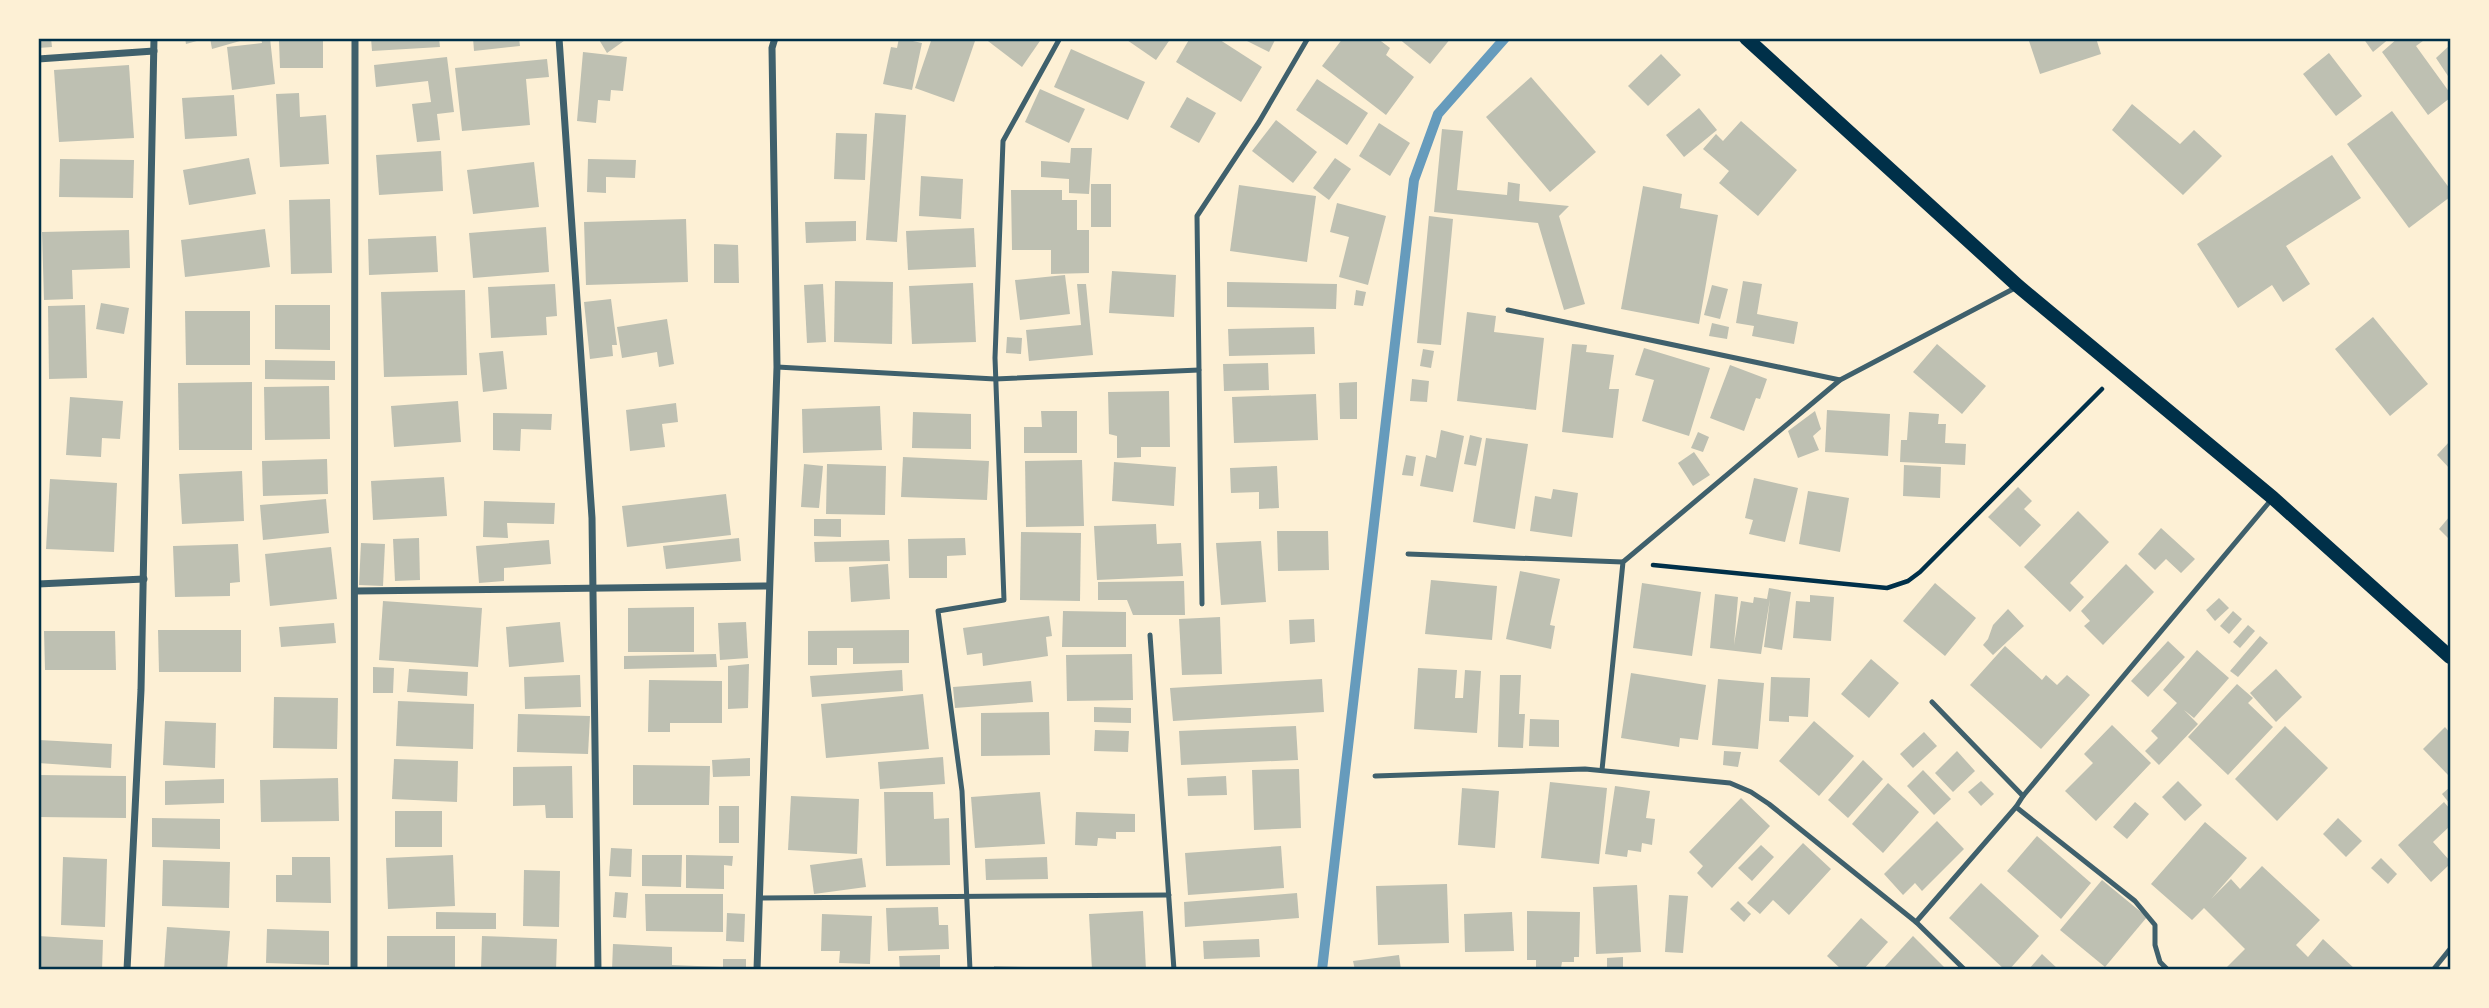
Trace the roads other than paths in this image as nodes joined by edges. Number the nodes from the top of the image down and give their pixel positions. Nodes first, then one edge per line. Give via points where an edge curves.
1 (153, 38) edge
2 (355, 38) edge
3 (559, 38) edge
4 (775, 38) edge
5 (1060, 38) edge
6 (1308, 38) edge
7 (1746, 38) edge
8 (154, 51) junction
9 (38, 59) edge
10 (2018, 286) junction
11 (1508, 310) dead end
12 (777, 367) junction
13 (1199, 370) junction
14 (995, 379) junction
15 (1840, 380) junction
16 (2273, 498) junction
17 (1408, 554) dead end
18 (1623, 562) junction
19 (144, 579) junction
20 (38, 584) edge
21 (769, 586) junction
22 (592, 588) junction
23 (355, 591) junction
24 (1202, 604) dead end
25 (1150, 635) dead end
26 (2451, 657) edge
27 (1932, 702) dead end
28 (1602, 770) junction
29 (1375, 776) dead end
30 (2023, 796) junction
31 (2016, 807) junction
32 (1169, 895) junction
33 (967, 896) junction
34 (758, 898) junction
35 (1916, 922) junction
36 (2451, 949) edge
37 (127, 970) edge
38 (354, 970) edge
39 (598, 970) edge
40 (757, 970) edge
41 (970, 970) edge
42 (1174, 970) edge
43 (1965, 970) edge
44 (2168, 970) edge
45 (2433, 970) edge

1 - 8 street
2 - 23 street
3 - 22 street via 592,518
4 - 12 street
5 - 14 lane via 1003,141
6 - 13 lane via 1197,216
7 - 10 main road
8 - 9 street
8 - 19 street
10 - 15 lane
10 - 16 main road
11 - 15 lane
12 - 14 lane
12 - 21 street
13 - 14 lane
13 - 24 lane
14 - 33 lane via 1004,600 938,611 962,791
15 - 18 lane
16 - 26 main road
16 - 30 lane
17 - 18 lane
18 - 28 lane
19 - 20 street
19 - 37 street
21 - 22 street
21 - 34 street
22 - 23 street
22 - 39 street
23 - 38 street
25 - 32 lane
27 - 30 lane
28 - 29 lane
28 - 35 lane via 1730,783 1751,792
30 - 31 lane
31 - 35 lane
31 - 44 lane via 2135,901 2155,925 2155,945
32 - 33 lane
32 - 42 lane
33 - 34 lane
33 - 41 lane
34 - 40 street
35 - 43 lane
36 - 45 lane

